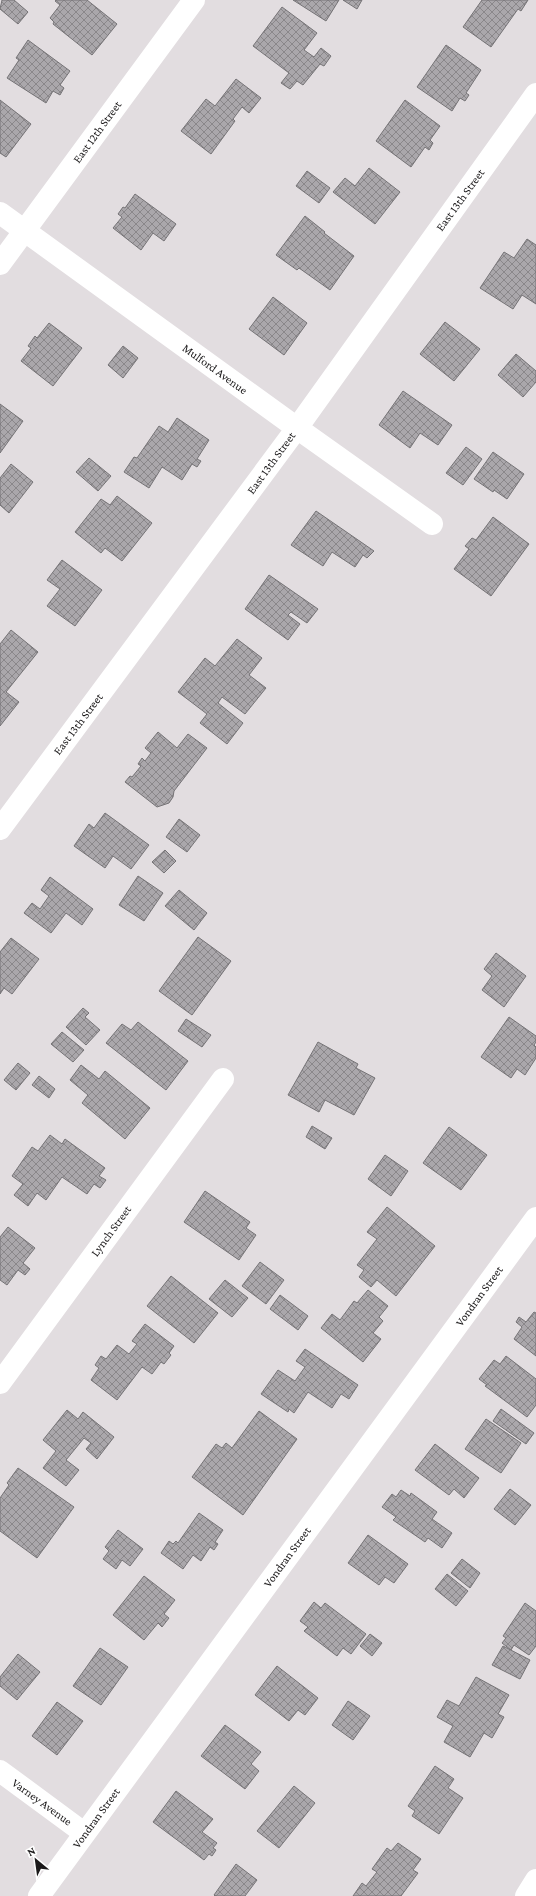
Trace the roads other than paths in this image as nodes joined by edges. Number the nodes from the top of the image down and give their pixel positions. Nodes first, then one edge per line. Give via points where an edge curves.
1 (194, 0) edge
2 (536, 94) edge
3 (0, 213) edge
4 (24, 231) junction
5 (0, 264) edge
6 (297, 428) junction
7 (432, 524) dead end
8 (0, 829) edge
9 (222, 1079) dead end
10 (536, 1218) edge
11 (0, 1383) edge
12 (0, 1771) edge
13 (84, 1833) junction
14 (536, 1880) edge
15 (39, 1896) edge
16 (526, 1896) edge

1 - 4 street, East 12th Street
2 - 6 street, East 13th Street
3 - 4 street, Mulford Avenue
4 - 5 street, East 12th Street
4 - 6 street, Mulford Avenue
6 - 7 street, Mulford Avenue
6 - 8 street, East 13th Street
9 - 11 street, Lynch Street
10 - 13 street, Vondran Street
12 - 13 street, Varney Avenue
13 - 15 street, Vondran Street
14 - 16 street

